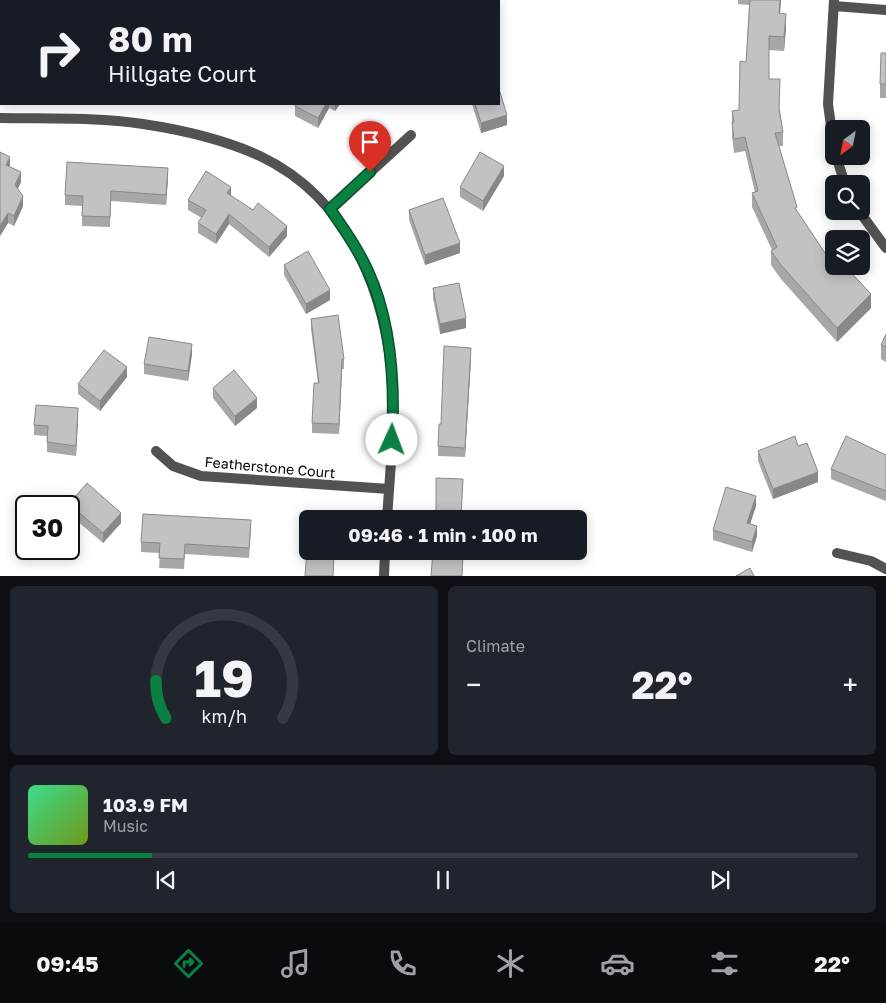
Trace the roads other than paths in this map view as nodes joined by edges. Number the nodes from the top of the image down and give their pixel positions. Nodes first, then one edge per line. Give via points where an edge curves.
1 (834, 3) edge
2 (886, 10) edge
3 (0, 118) edge
4 (830, 120) edge
5 (411, 135) dead end
6 (330, 209) junction
7 (866, 220) edge
8 (886, 248) edge
9 (156, 451) dead end
10 (389, 489) junction
11 (388, 510) edge
12 (838, 553) dead end
13 (385, 560) edge
14 (886, 569) edge
15 (384, 576) edge

1 - 2 street
1 - 4 street via 828,104
3 - 6 street via 83,119 142,124 199,134 261,157 286,172
5 - 6 street
6 - 10 street via 354,243 380,303 392,381
7 - 8 street
9 - 10 street, Featherstone Court via 173,466 201,476
10 - 11 street
12 - 14 street via 871,561
13 - 15 street

